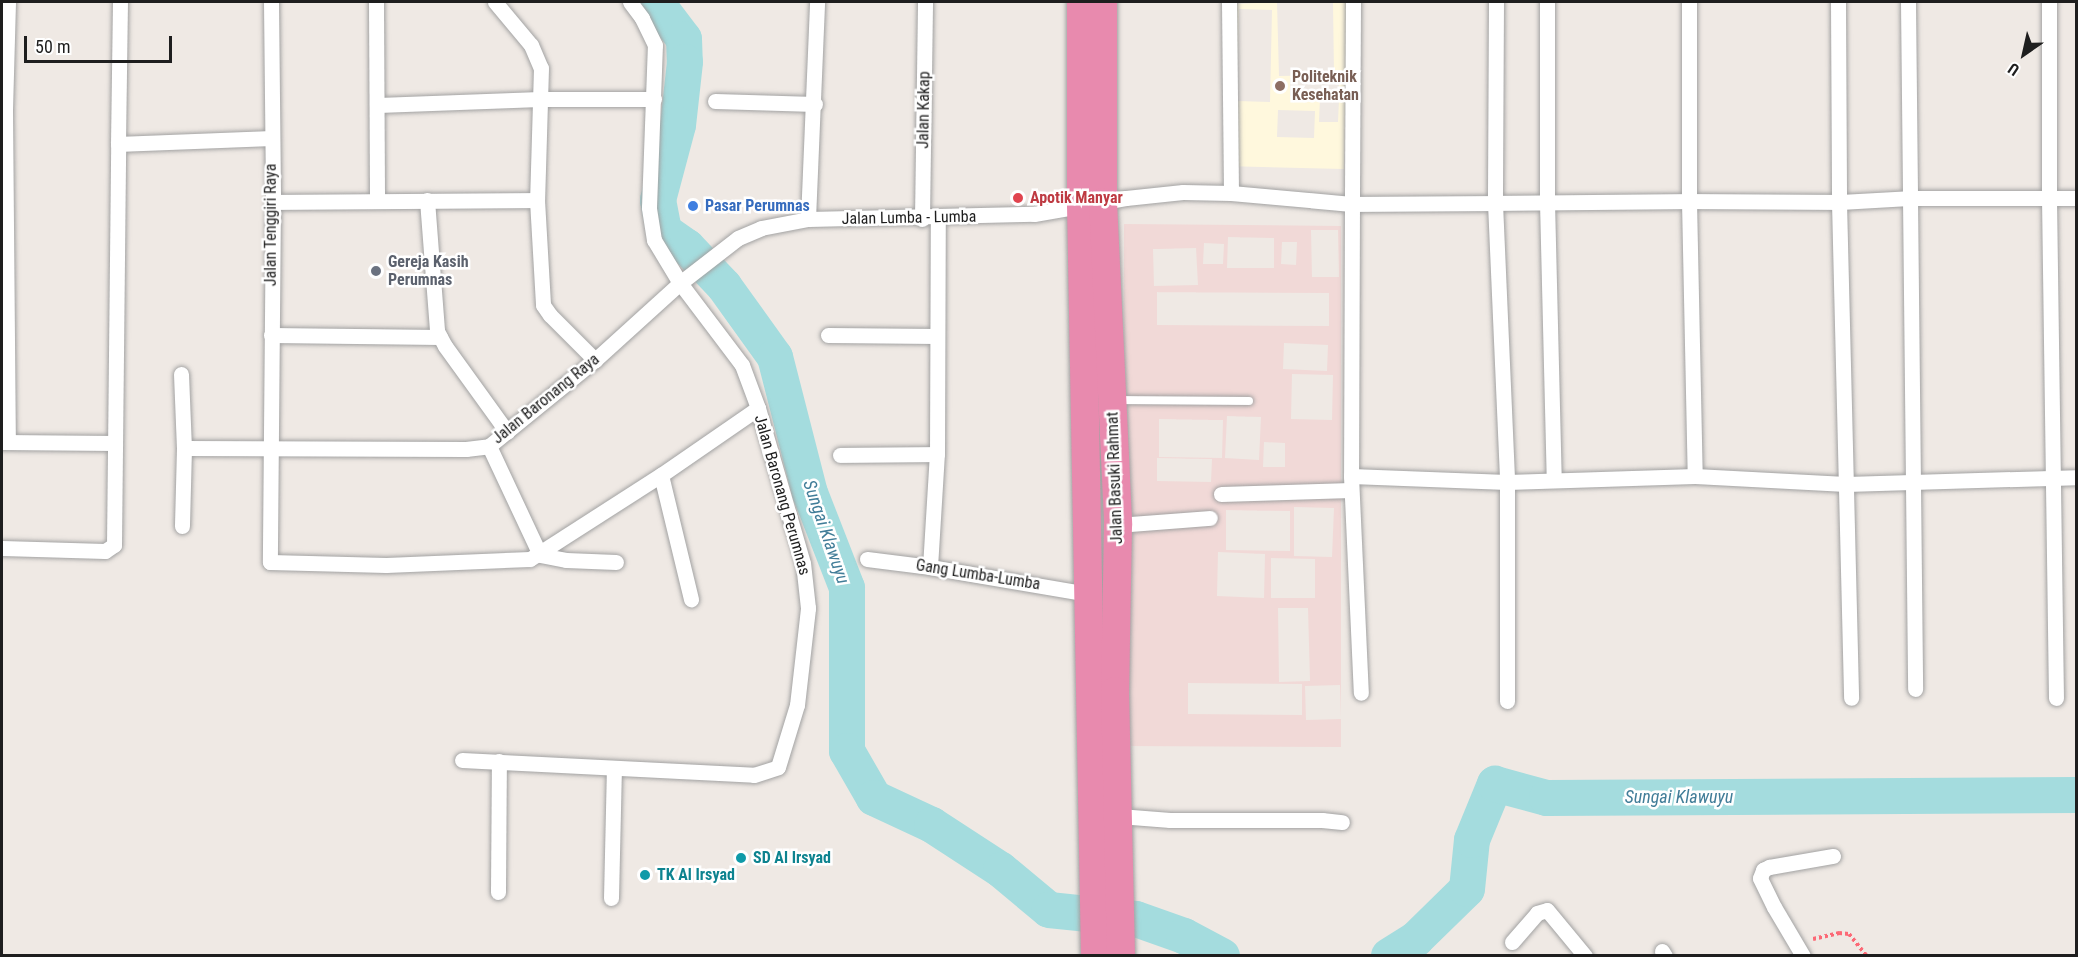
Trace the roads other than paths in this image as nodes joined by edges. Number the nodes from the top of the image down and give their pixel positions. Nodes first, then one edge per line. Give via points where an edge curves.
1 (8, 2) edge
2 (120, 2) edge
3 (271, 2) edge
4 (376, 2) edge
5 (495, 2) edge
6 (630, 2) edge
7 (817, 2) edge
8 (925, 2) edge
9 (1081, 2) edge
10 (1103, 2) edge
11 (1229, 2) edge
12 (1353, 2) edge
13 (1496, 2) edge
14 (1547, 2) edge
15 (1689, 2) edge
16 (1838, 2) edge
17 (1908, 2) edge
18 (2049, 2) edge
19 (540, 99) junction
20 (654, 99) junction
21 (715, 101) dead end
22 (815, 104) junction
23 (378, 105) junction
24 (3, 111) edge
25 (271, 138) junction
26 (118, 144) junction
27 (1231, 193) junction
28 (1910, 198) junction
29 (2049, 198) junction
30 (2076, 198) edge
31 (377, 200) junction
32 (427, 200) junction
33 (537, 201) junction
34 (1689, 201) junction
35 (273, 202) junction
36 (1547, 202) junction
37 (1839, 202) junction
38 (1495, 203) junction
39 (1092, 204) junction
40 (1352, 204) junction
41 (930, 218) junction
42 (808, 219) junction
43 (738, 238) joint
44 (683, 281) junction
45 (271, 335) junction
46 (828, 335) dead end
47 (937, 336) junction
48 (440, 337) junction
49 (595, 360) junction
50 (181, 374) dead end
51 (1112, 400) junction
52 (1249, 401) dead end
53 (758, 408) junction
54 (507, 432) junction
55 (5, 442) edge
56 (115, 443) junction
57 (489, 446) junction
58 (184, 448) junction
59 (269, 448) junction
60 (937, 454) junction
61 (840, 455) dead end
62 (661, 476) junction
63 (1695, 476) junction
64 (2076, 477) edge
65 (2051, 478) junction
66 (1554, 480) junction
67 (1508, 482) junction
68 (1351, 483) junction
69 (1914, 483) junction
70 (1846, 484) junction
71 (1221, 494) dead end
72 (1210, 518) dead end
73 (1118, 525) junction
74 (182, 526) dead end
75 (2, 548) edge
76 (540, 555) junction
77 (867, 559) dead end
78 (616, 562) dead end
79 (930, 567) junction
80 (1088, 594) junction
81 (691, 599) dead end
82 (1915, 688) dead end
83 (1103, 692) junction
84 (1361, 693) dead end
85 (1851, 698) dead end
86 (2056, 698) dead end
87 (1507, 701) dead end
88 (462, 760) dead end
89 (499, 762) junction
90 (614, 768) junction
91 (1119, 816) junction
92 (1342, 822) dead end
93 (1107, 852) junction
94 (1833, 856) dead end
95 (498, 892) dead end
96 (611, 898) dead end
97 (1512, 942) dead end
98 (1095, 956) edge
99 (1121, 956) edge
100 (1585, 956) edge
101 (1803, 956) edge

1 - 24 street
2 - 26 street
3 - 25 street, Jalan Tenggiri Raya
4 - 23 street
5 - 19 street via 537,56 541,68
6 - 20 street, Jalan Baronang Perumnas via 655,45
7 - 22 street
8 - 41 street, Jalan Kakap
9 - 39 highway, Jalan Basuki Rahmat
10 - 39 highway, Jalan Basuki Rahmat
11 - 27 street
12 - 40 street
13 - 38 street
14 - 36 street
15 - 34 street
16 - 37 street
17 - 28 street
18 - 29 street
19 - 20 street
19 - 23 street
19 - 33 street
20 - 44 street, Jalan Baronang Perumnas via 649,219 654,240
21 - 22 street
22 - 42 street
23 - 31 street
24 - 55 street
25 - 26 street
25 - 35 street, Jalan Tenggiri Raya
26 - 56 street
27 - 39 street, Jalan Lumba - Lumba via 1183,192
27 - 40 street, Jalan Lumba - Lumba
28 - 29 street, Jalan Lumba - Lumba
28 - 37 street, Jalan Lumba - Lumba
28 - 69 street
29 - 30 street, Jalan Lumba - Lumba
29 - 65 street
31 - 32 street
31 - 35 street
32 - 33 street
32 - 48 street
33 - 49 street via 543,305
34 - 36 street, Jalan Lumba - Lumba
34 - 37 street, Jalan Lumba - Lumba
34 - 63 street
35 - 45 street, Jalan Tenggiri Raya
36 - 38 street, Jalan Lumba - Lumba
36 - 66 street
37 - 70 street
38 - 40 street, Jalan Lumba - Lumba
38 - 67 street
39 - 41 street, Jalan Lumba - Lumba via 1034,214
39 - 51 highway, Jalan Basuki Rahmat
39 - 80 highway, Jalan Basuki Rahmat
40 - 68 street
41 - 42 street, Jalan Lumba - Lumba
41 - 47 street, Jalan Kakap
42 - 43 street, Jalan Lumba - Lumba via 761,228
43 - 44 street, Jalan Baronang Raya
44 - 49 street, Jalan Baronang Raya
44 - 53 street, Jalan Baronang Perumnas via 736,354
45 - 48 street
45 - 59 street, Jalan Tenggiri Raya
46 - 47 street
47 - 60 street, Jalan Kakap
48 - 54 street
49 - 54 street, Jalan Baronang Raya
50 - 58 street
51 - 52 lane
51 - 73 highway, Jalan Basuki Rahmat
53 - 62 street
53 - 90 street, Jalan Baronang Perumnas via 808,591 801,682 782,760 773,771 738,776
54 - 57 street, Jalan Baronang Raya
55 - 56 street
56 - 75 street via 112,548
57 - 59 street, Jalan Baronang Raya
57 - 76 street
58 - 59 street, Jalan Baronang Raya
58 - 74 street
59 - 76 street, Jalan Tenggiri Raya via 268,558 272,563 476,563 522,561
60 - 61 street
60 - 79 street, Jalan Kakap
62 - 76 street
62 - 81 street
63 - 66 street
63 - 70 street
64 - 65 street
65 - 69 street
65 - 86 street
66 - 67 street
67 - 68 street
67 - 87 street
68 - 71 street
68 - 84 street
69 - 70 street
69 - 82 street
70 - 85 street
72 - 73 street
73 - 83 highway, Jalan Basuki Rahmat
76 - 78 street
77 - 79 street, Gang Lumba-Lumba
79 - 80 street, Gang Lumba-Lumba
80 - 83 highway, Jalan Basuki Rahmat
83 - 91 highway, Jalan Basuki Rahmat
83 - 93 highway, Jalan Basuki Rahmat
88 - 89 street, Jalan Baronang Perumnas
89 - 90 street, Jalan Baronang Perumnas
89 - 95 street
90 - 96 street
91 - 92 street
91 - 93 highway, Jalan Basuki Rahmat
93 - 98 highway, Jalan Basuki Rahmat
93 - 99 highway, Jalan Basuki Rahmat
94 - 101 street via 1769,867 1760,878
97 - 100 street via 1537,913 1547,910

